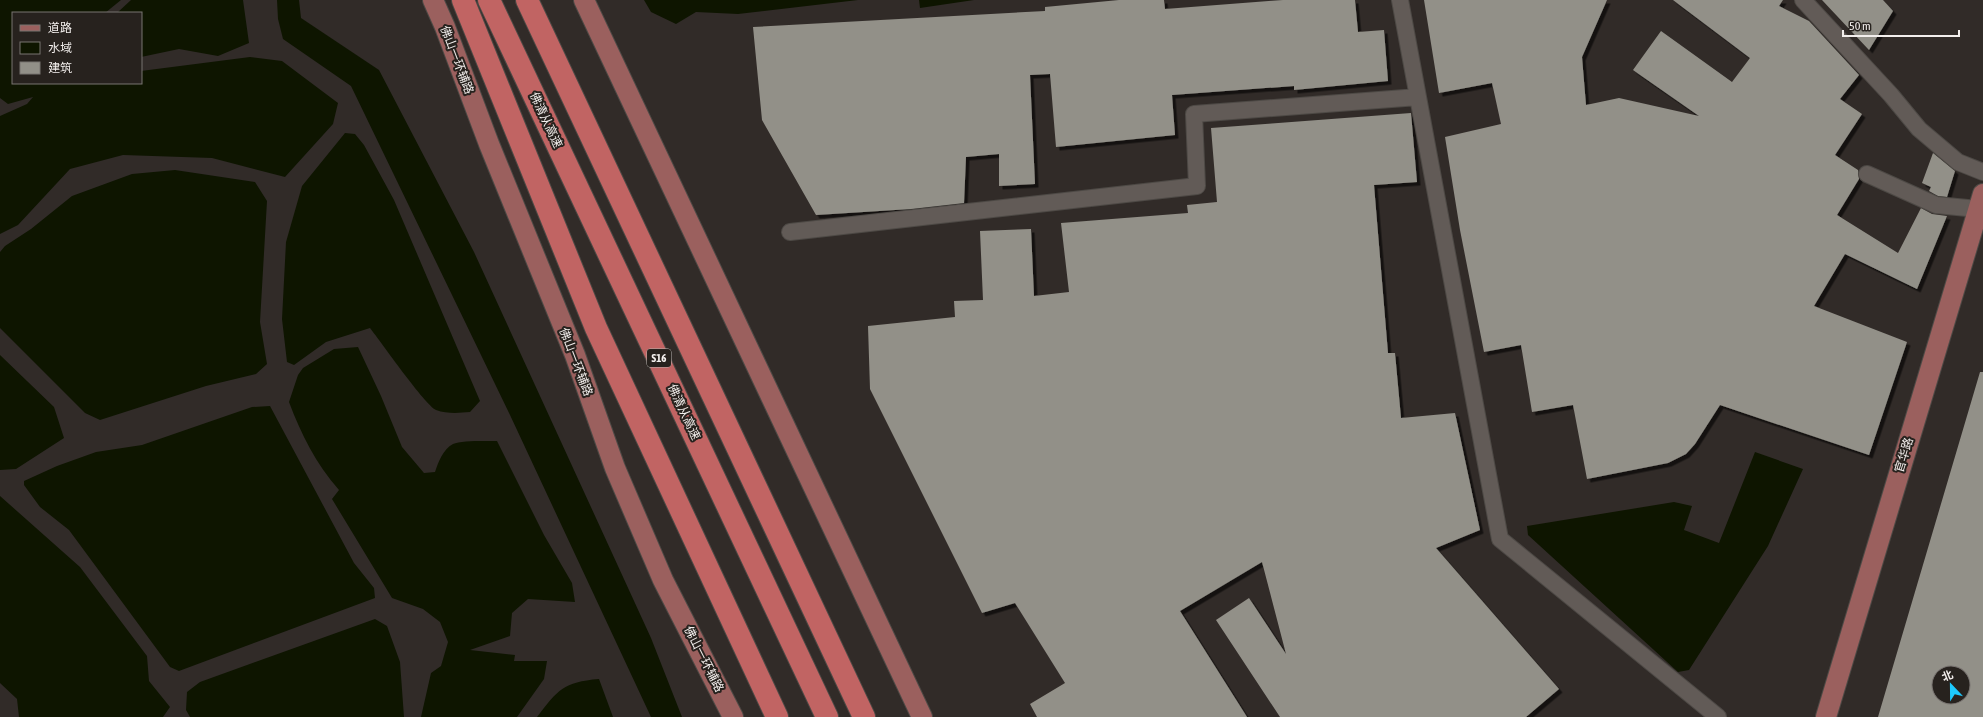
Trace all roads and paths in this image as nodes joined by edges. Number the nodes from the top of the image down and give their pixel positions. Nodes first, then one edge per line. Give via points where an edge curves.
1 (433, 0) edge
2 (463, 0) edge
3 (489, 0) edge
4 (527, 0) edge
5 (584, 0) edge
6 (1400, 0) edge
7 (1803, 0) edge
8 (1418, 97) junction
9 (1983, 172) edge
10 (1867, 174) dead end
11 (1982, 200) edge
12 (790, 232) dead end
13 (733, 717) edge
14 (777, 717) edge
15 (827, 717) edge
16 (864, 717) edge
17 (922, 717) edge
18 (1718, 717) edge
19 (1826, 717) edge

1 - 13 main road, 佛山一环辅路 via 575,355 615,468 663,580
2 - 14 highway via 596,328
3 - 15 highway, 佛清从高速 / S16
4 - 16 highway
5 - 17 main road
6 - 8 street
7 - 9 street via 1919,129 1958,162
8 - 12 street via 1194,114 1197,186
8 - 18 street via 1500,539
10 - 11 street via 1936,205
11 - 19 main road, 官华路

